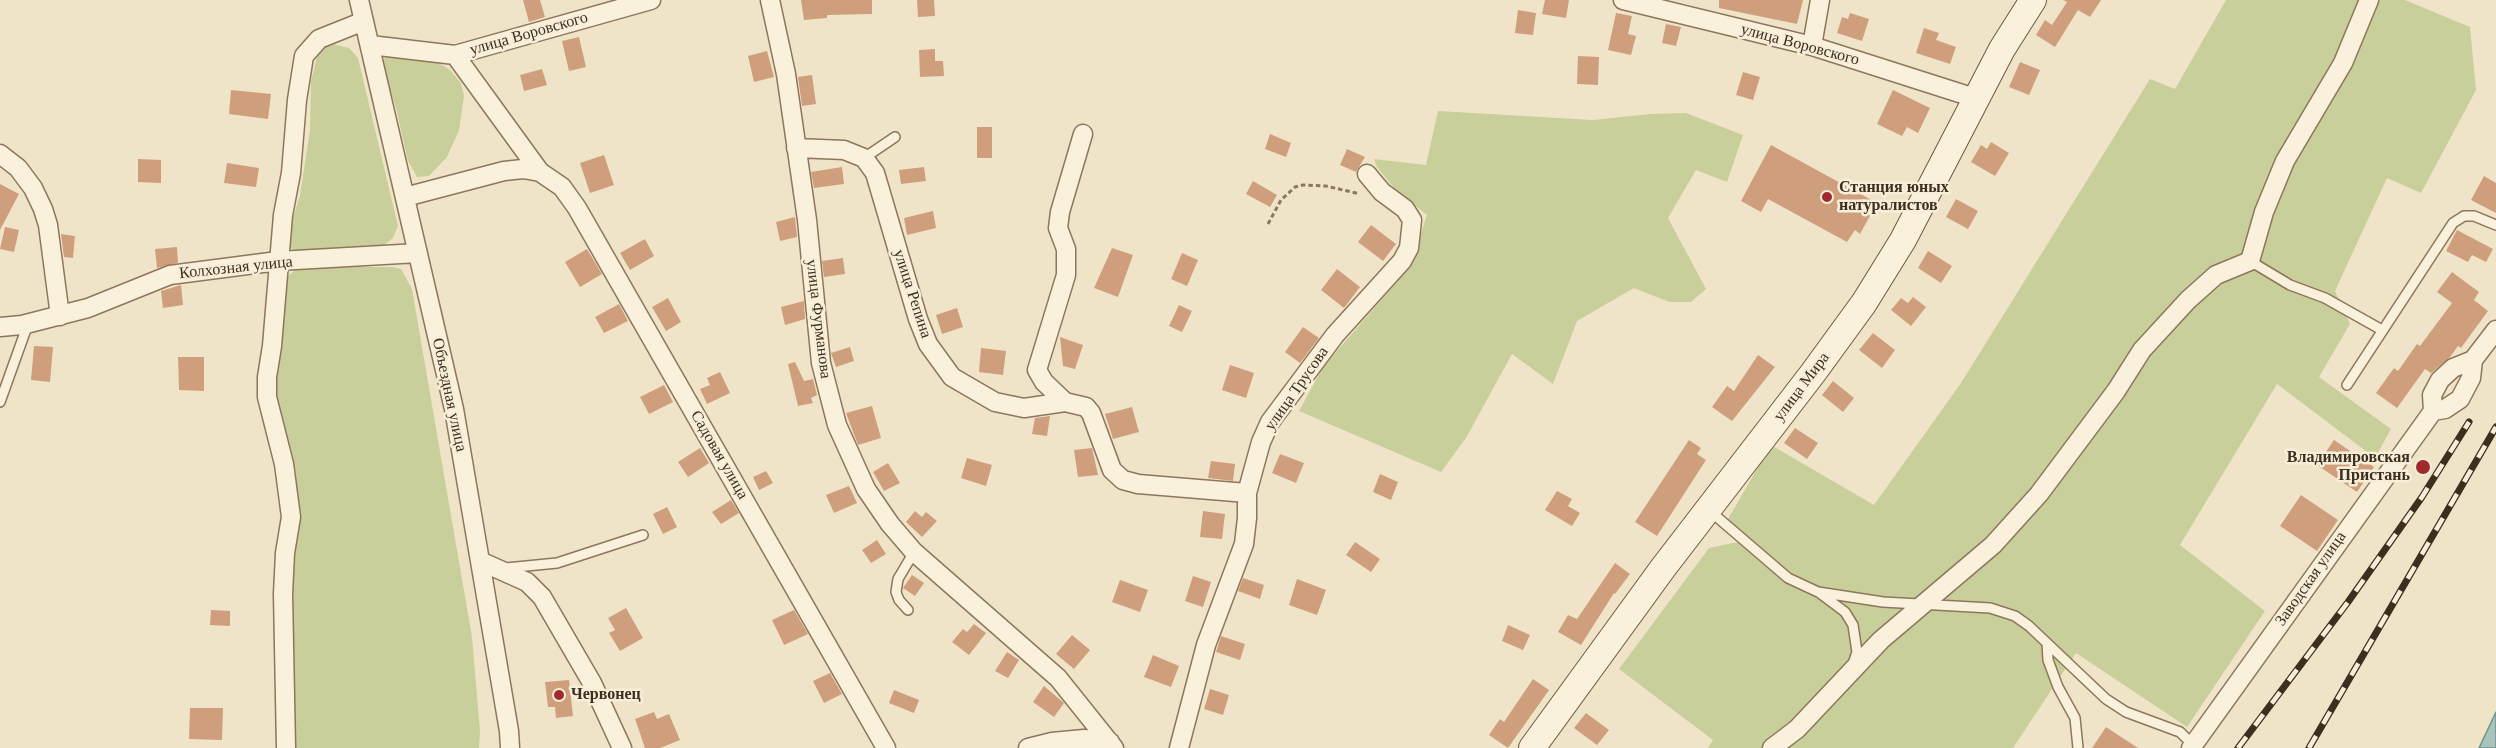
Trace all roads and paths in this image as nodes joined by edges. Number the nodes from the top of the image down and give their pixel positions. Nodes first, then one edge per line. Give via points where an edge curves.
1 (358, 0) edge
2 (651, 0) edge
3 (770, 0) edge
4 (1623, 0) edge
5 (1821, 0) edge
6 (2033, 0) edge
7 (2369, 0) edge
8 (364, 21) junction
9 (370, 45) junction
10 (1812, 46) junction
11 (455, 55) junction
12 (1976, 98) junction
13 (1083, 134) dead end
14 (895, 137) dead end
15 (796, 148) junction
16 (0, 154) edge
17 (864, 158) junction
18 (540, 172) junction
19 (1367, 174) dead end
20 (1382, 192) junction
21 (405, 197) junction
22 (1268, 224) dead end
23 (2496, 225) edge
24 (418, 253) junction
25 (278, 261) junction
26 (2250, 261) junction
27 (60, 316) junction
28 (28, 324) junction
29 (0, 327) edge
30 (2382, 330) junction
31 (2496, 330) edge
32 (2474, 360) junction
33 (2347, 385) dead end
34 (0, 402) edge
35 (1065, 402) junction
36 (2433, 411) junction
37 (1247, 492) junction
38 (1708, 510) junction
39 (643, 535) dead end
40 (914, 552) junction
41 (480, 561) junction
42 (499, 569) junction
43 (1818, 592) junction
44 (1921, 605) junction
45 (908, 610) dead end
46 (2047, 643) junction
47 (1848, 674) junction
48 (1112, 745) edge
49 (2192, 747) edge
50 (286, 748) edge
51 (510, 748) edge
52 (622, 748) edge
53 (886, 748) edge
54 (1028, 748) edge
55 (1179, 748) edge
56 (1532, 748) edge
57 (1772, 748) edge
58 (2078, 748) edge

1 - 8 street
2 - 11 street, улица Воровского
3 - 15 street, улица Фурманова
4 - 10 street, улица Воровского
5 - 10 street
6 - 12 street, улица Мира
7 - 26 street via 2343,63 2285,161
8 - 9 street
8 - 25 street via 319,39 304,56
9 - 11 street, улица Воровского
9 - 21 street, Объездная улица
10 - 12 street, улица Воровского
11 - 18 street, Садовая улица
12 - 38 street, улица Мира via 1903,240 1864,303
13 - 35 street via 1058,228 1066,249 1066,275 1037,370
14 - 17 lane
15 - 17 street via 844,150
15 - 40 street, улица Фурманова via 821,363 837,425 866,489
16 - 27 street via 23,175 43,209
17 - 35 street, улица Репина via 875,172 928,344 952,377 995,402 1024,408
18 - 21 street via 504,171
18 - 53 street, Садовая улица via 562,187 577,208
19 - 20 street, улица Трусова
20 - 22 path via 1364,195 1335,187 1295,187 1281,200
20 - 37 street, улица Трусова via 1405,209 1412,220 1409,248 1402,261 1335,335 1270,422
21 - 24 street, Объездная улица
23 - 30 lane via 2474,216 2464,216 2453,223
24 - 25 street, Колхозная улица
24 - 41 street, Объездная улица via 454,409
25 - 27 street, Колхозная улица via 170,275
25 - 50 street via 267,397 287,480 291,517 283,594
26 - 30 lane
26 - 44 street via 2216,275 2164,324 2039,494 1993,545
27 - 28 street, Колхозная улица
28 - 29 street, Колхозная улица
28 - 34 lane
30 - 33 lane
31 - 32 street, Заводская улица
32 - 36 street, Заводская улица via 2471,378 2460,399 2445,409
32 - 36 street, Заводская улица via 2453,368 2440,380 2432,395
35 - 37 street via 1086,407 1091,413 1112,470 1123,480
36 - 49 street, Заводская улица
37 - 55 street, улица Трусова via 1244,544 1206,645
38 - 43 lane via 1788,578
38 - 56 street, улица Мира
39 - 42 lane via 557,562
40 - 45 lane via 898,579 896,592
40 - 48 street, улица Фурманова via 1058,678
41 - 42 street
41 - 51 street, Объездная улица
42 - 52 street via 527,582 542,597 592,683
43 - 44 lane
43 - 47 lane via 1845,612 1853,625 1857,652
44 - 46 lane via 1990,608 2015,616
44 - 47 street
46 - 49 lane via 2106,699 2126,712 2180,732
46 - 58 lane via 2048,660 2058,687 2075,718
47 - 57 street via 1797,729
48 - 54 street via 1084,739

